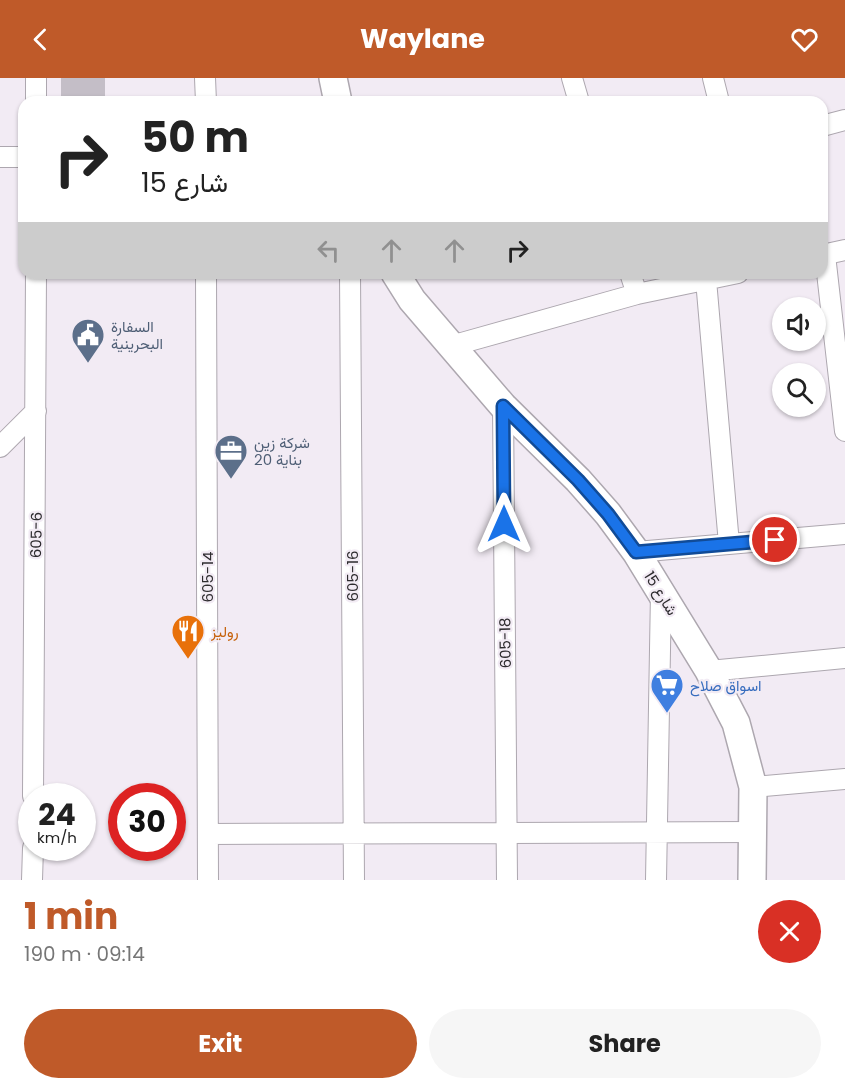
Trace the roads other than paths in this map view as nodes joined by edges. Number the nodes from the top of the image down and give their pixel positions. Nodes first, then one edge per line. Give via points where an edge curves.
1 (36, 78) edge
2 (205, 78) edge
3 (333, 78) edge
4 (572, 78) edge
5 (713, 78) edge
6 (36, 96) edge
7 (206, 96) edge
8 (337, 96) edge
9 (577, 96) edge
10 (718, 96) edge
11 (845, 120) edge
12 (828, 124) edge
13 (0, 158) edge
14 (18, 158) edge
15 (845, 250) edge
16 (828, 254) edge
17 (36, 279) edge
18 (206, 279) edge
19 (350, 279) edge
20 (398, 279) edge
21 (632, 279) edge
22 (711, 279) edge
23 (827, 279) edge
24 (706, 280) junction
25 (637, 294) junction
26 (451, 346) junction
27 (503, 406) junction
28 (36, 411) junction
29 (845, 431) edge
30 (0, 447) edge
31 (845, 534) edge
32 (729, 544) junction
33 (636, 552) junction
34 (661, 592) junction
35 (845, 658) edge
36 (709, 671) junction
37 (845, 779) edge
38 (33, 783) edge
39 (753, 787) junction
40 (507, 832) junction
41 (656, 832) junction
42 (754, 832) junction
43 (354, 833) junction
44 (208, 834) junction
45 (33, 861) edge
46 (32, 880) edge
47 (208, 880) edge
48 (354, 880) edge
49 (507, 880) edge
50 (656, 880) edge
51 (752, 880) edge

1 - 6 street
2 - 7 street
3 - 8 street
4 - 9 street
5 - 10 street
11 - 12 street
13 - 14 street
15 - 16 street
17 - 28 street, 605-6
18 - 44 street, 605-14
19 - 43 street, 605-16
20 - 26 street, شارع 15
21 - 25 street
22 - 24 street
23 - 29 street
24 - 25 street
24 - 32 street
25 - 26 street
26 - 27 street, شارع 15
27 - 33 street, شارع 15 via 578,480
27 - 40 street, 605-18
28 - 30 street
28 - 38 street, 605-6
31 - 32 street
32 - 33 street
33 - 34 street, شارع 15
34 - 36 street, شارع 15
34 - 41 street
35 - 36 street
36 - 39 street, شارع 15 via 736,723
37 - 39 street
39 - 42 street, شارع 15
40 - 41 street
40 - 43 street
40 - 49 street, 605-18
41 - 42 street
41 - 50 street
42 - 51 street, شارع 15
43 - 44 street
43 - 48 street, 605-16
44 - 47 street, 605-14
45 - 46 street

